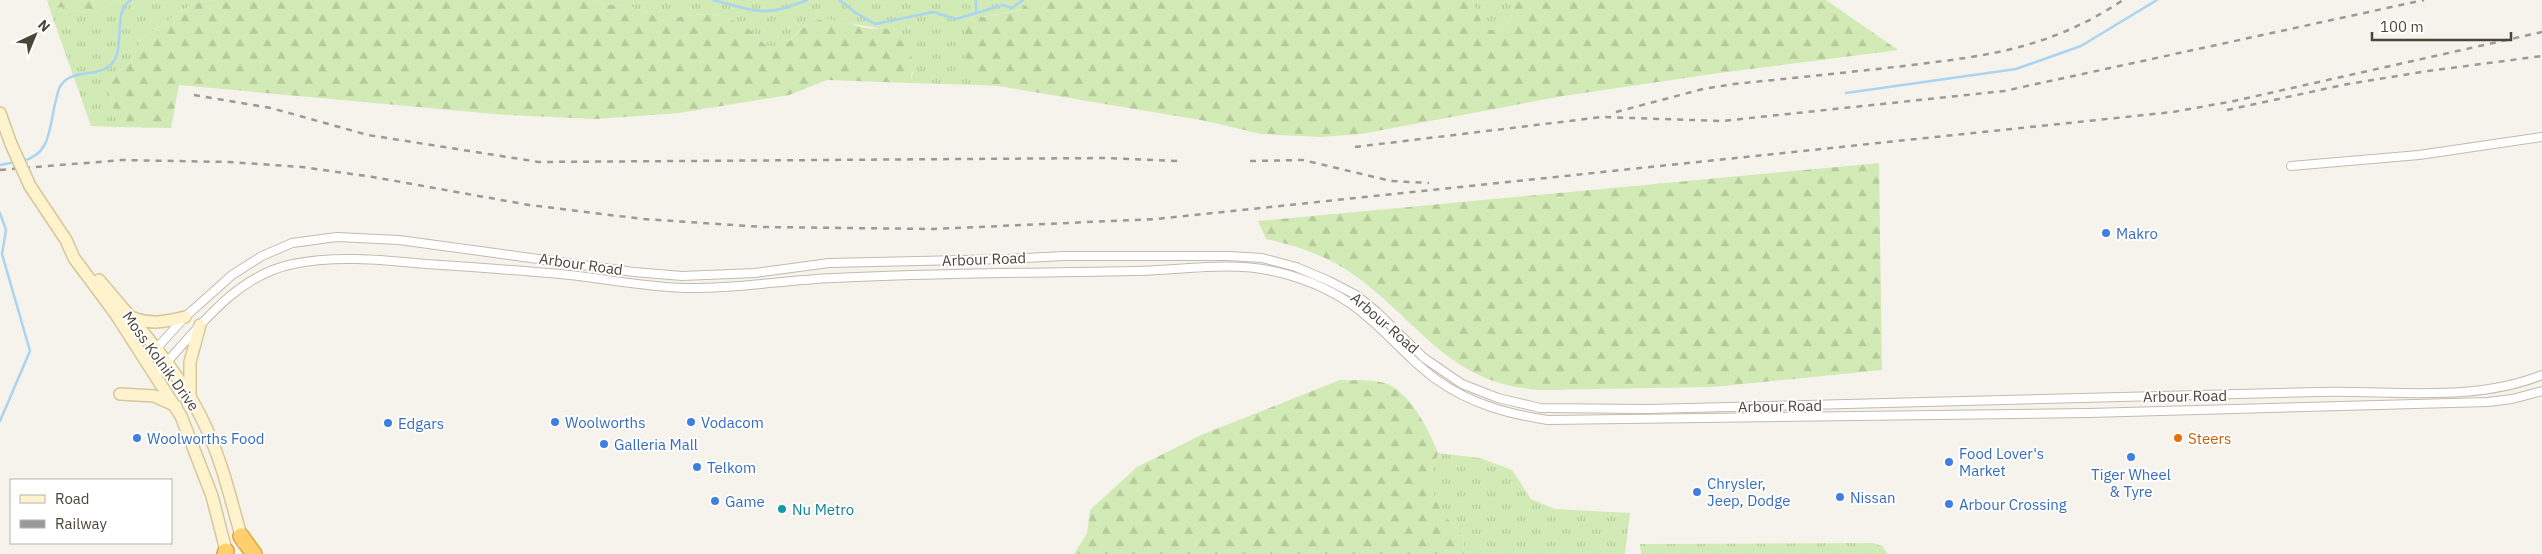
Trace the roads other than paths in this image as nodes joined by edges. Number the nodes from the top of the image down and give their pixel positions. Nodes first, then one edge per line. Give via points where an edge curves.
1 (0, 113) edge
2 (2542, 137) edge
3 (2291, 166) dead end
4 (66, 240) junction
5 (634, 272) junction
6 (633, 283) junction
7 (129, 316) junction
8 (185, 317) junction
9 (200, 325) junction
10 (155, 350) junction
11 (146, 360) junction
12 (166, 364) junction
13 (156, 374) junction
14 (2542, 375) edge
15 (2542, 391) edge
16 (120, 394) dead end
17 (190, 400) junction
18 (176, 406) junction
19 (241, 536) junction
20 (226, 553) edge
21 (246, 554) edge
22 (254, 554) edge

1 - 4 main road, Moss Kolnik Drive, bridge via 30,186
2 - 3 street via 2419,155
4 - 7 main road, Moss Kolnik Drive
4 - 11 main road, Moss Kolnik Drive via 74,258
5 - 6 street
5 - 8 street, Arbour Road via 399,240 337,237 292,243 262,256 232,275
5 - 14 street, Arbour Road via 682,276 755,273 829,263 1064,256 1262,258 1296,267 1356,295 1424,358 1462,384 1498,398 1540,408 2454,391 2508,386
6 - 9 street, Arbour Road via 366,259 313,261 282,267 245,285
6 - 15 street, Arbour Road via 713,288 899,275 1209,267 1270,270 1324,288 1351,303 1414,362 1459,394 1488,407 1548,420 2320,407 2488,402
7 - 8 main road via 150,323
7 - 10 main road, Moss Kolnik Drive
8 - 10 street, Arbour Road
9 - 12 street, Arbour Road
9 - 17 main road via 190,362
10 - 11 street, Arbour Road
10 - 12 main road, Moss Kolnik Drive
11 - 13 main road, Moss Kolnik Drive
12 - 13 street, Arbour Road
12 - 17 main road, Moss Kolnik Drive
13 - 18 main road, Moss Kolnik Drive
16 - 18 main road via 154,396
17 - 19 main road, Moss Kolnik Drive via 200,414 220,462
18 - 20 main road, Moss Kolnik Drive via 201,464
19 - 21 main road, Moss Kolnik Drive
19 - 22 highway

